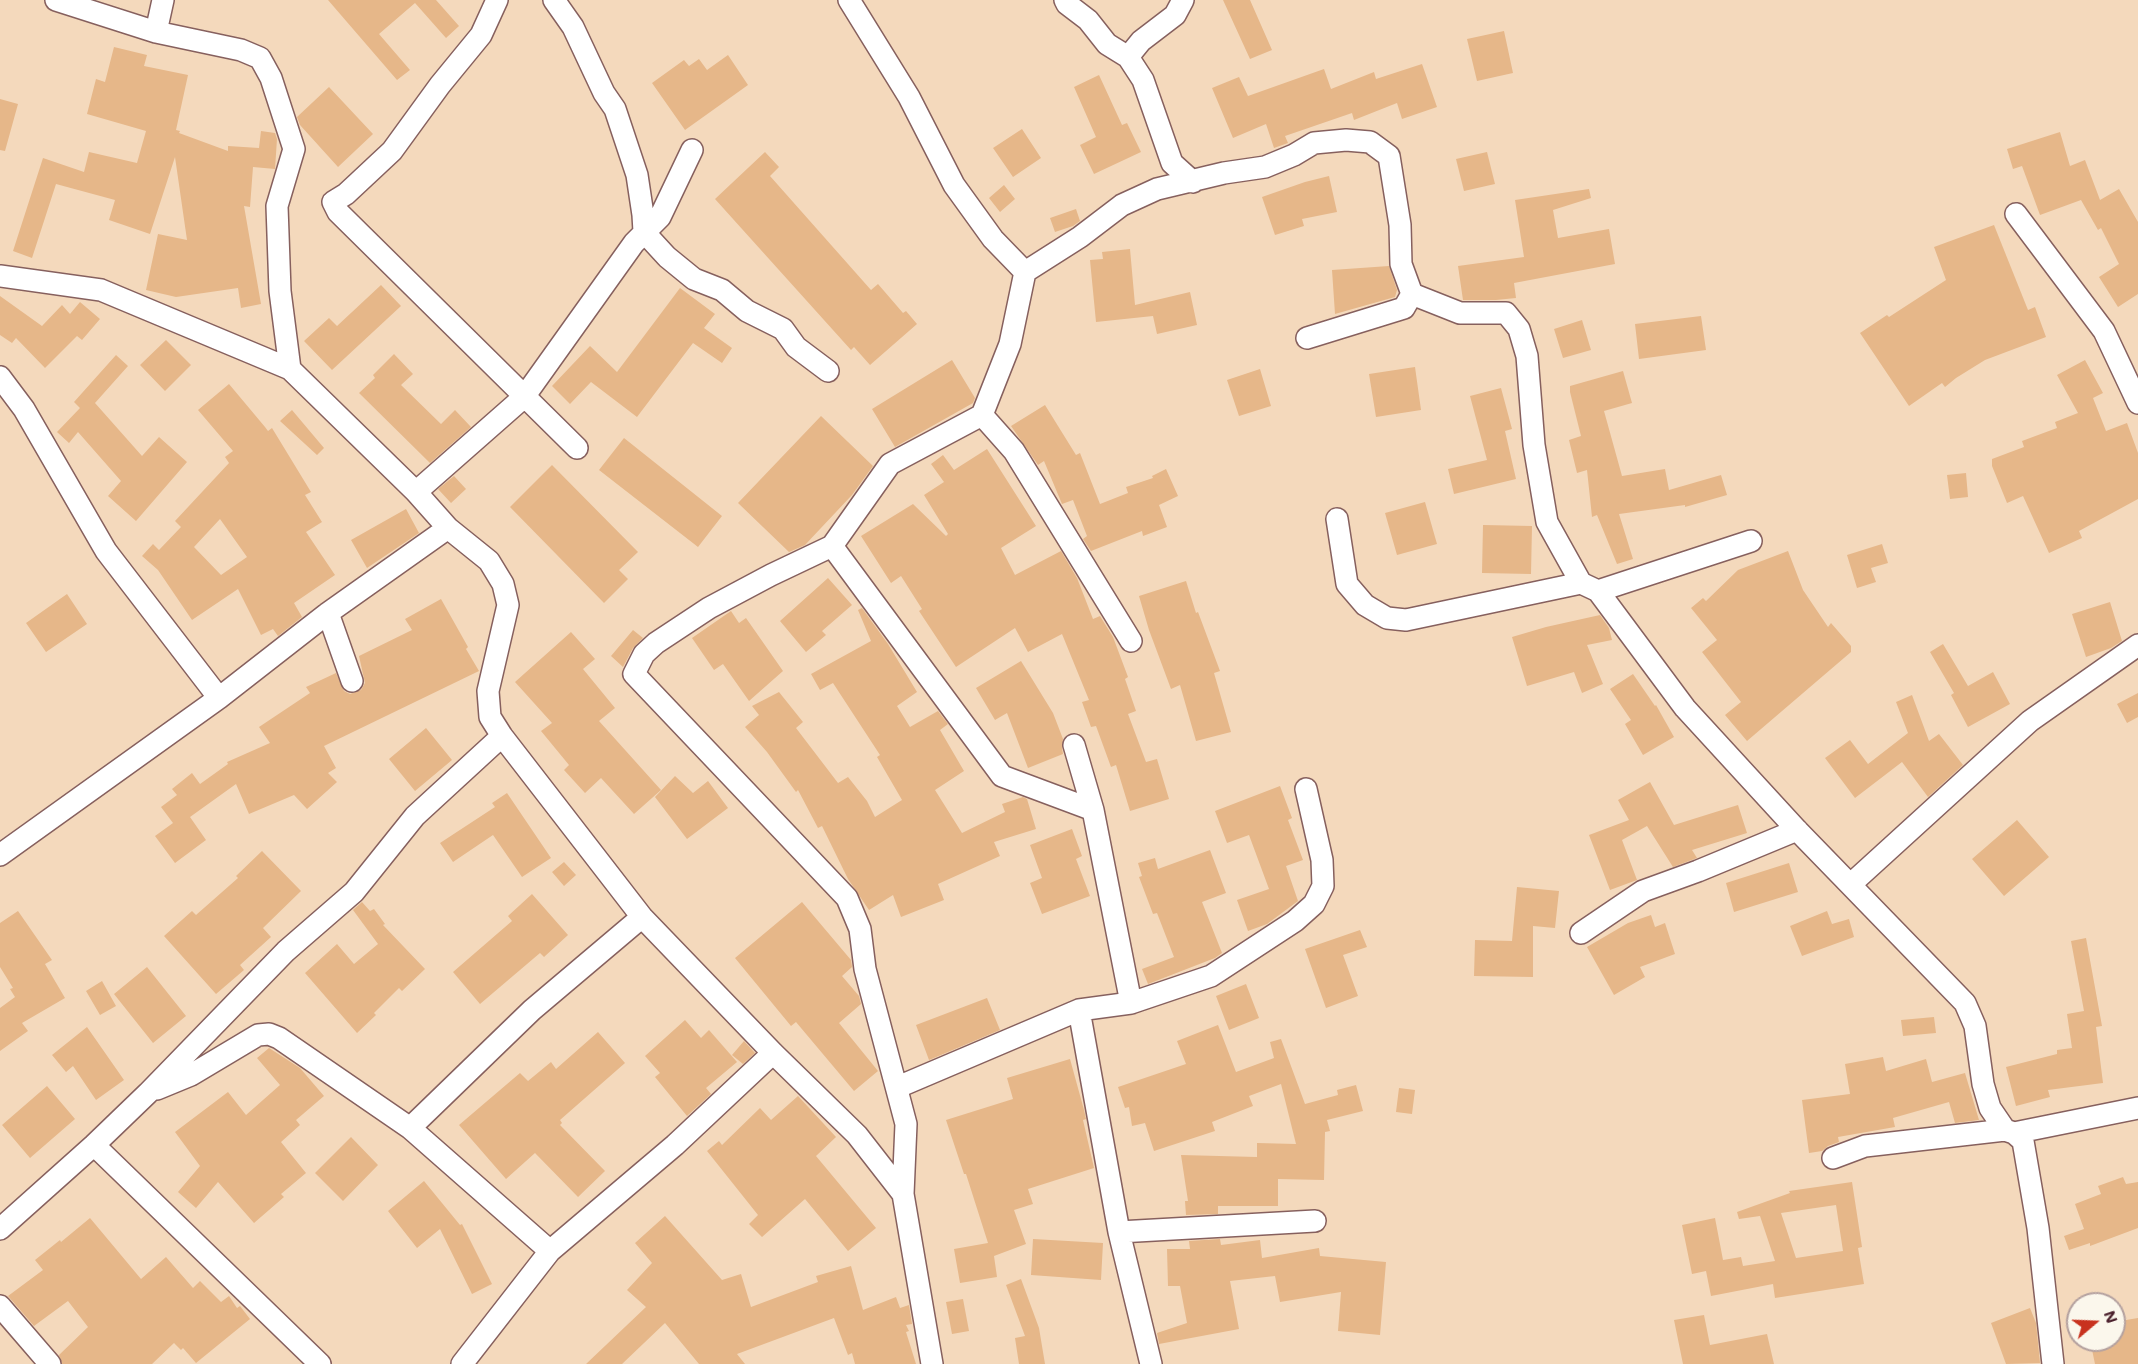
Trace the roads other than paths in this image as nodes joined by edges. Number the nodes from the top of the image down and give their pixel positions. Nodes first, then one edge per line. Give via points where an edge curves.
1 (56, 0) edge
2 (163, 0) edge
3 (497, 0) edge
4 (554, 0) edge
5 (849, 0) edge
6 (1065, 0) edge
7 (1183, 0) edge
8 (156, 32) junction
9 (1128, 57) junction
10 (1162, 138) junction
11 (692, 150) dead end
12 (1193, 182) junction
13 (1157, 189) junction
14 (2016, 214) dead end
15 (644, 232) junction
16 (1025, 272) junction
17 (0, 276) edge
18 (1412, 294) junction
19 (1307, 338) dead end
20 (290, 369) junction
21 (828, 371) dead end
22 (0, 377) edge
23 (524, 397) junction
24 (2138, 403) edge
25 (982, 415) junction
26 (577, 448) dead end
27 (416, 492) junction
28 (1337, 519) dead end
29 (448, 528) junction
30 (1751, 541) dead end
31 (832, 546) junction
32 (1589, 587) junction
33 (328, 613) junction
34 (1131, 641) dead end
35 (2138, 645) edge
36 (352, 681) dead end
37 (219, 698) junction
38 (502, 736) junction
39 (1074, 745) dead end
40 (1306, 789) dead end
41 (1093, 810) junction
42 (1797, 830) junction
43 (0, 855) edge
44 (1851, 884) junction
45 (642, 917) junction
46 (1581, 933) dead end
47 (1131, 1003) junction
48 (1079, 1010) junction
49 (772, 1053) junction
50 (898, 1087) junction
51 (148, 1093) junction
52 (2138, 1108) edge
53 (410, 1128) junction
54 (2010, 1132) junction
55 (94, 1145) junction
56 (1833, 1158) dead end
57 (903, 1194) junction
58 (1314, 1221) dead end
59 (0, 1229) edge
60 (1119, 1232) junction
61 (550, 1251) junction
62 (0, 1306) edge
63 (50, 1364) edge
64 (320, 1364) edge
65 (462, 1364) edge
66 (932, 1364) edge
67 (1151, 1364) edge
68 (2053, 1364) edge

1 - 8 street
2 - 8 street
3 - 23 street via 481,35 392,151 333,202 338,212
4 - 15 street via 573,27 615,109 637,175
5 - 16 street via 909,97 954,185 993,239
6 - 9 street via 1107,44
7 - 9 street via 1175,15 1141,40
8 - 20 street via 241,50 260,58 271,78 294,149 277,206 280,291
9 - 10 street via 1143,80
10 - 12 street via 1172,163
10 - 13 street
11 - 15 street via 660,217
12 - 13 street
12 - 18 street via 1265,166 1314,143 1370,142 1389,156 1400,225 1401,264
13 - 16 street via 1122,205
14 - 24 street via 2104,331
15 - 21 street via 667,258 694,279 722,290 747,311 783,329 796,347
15 - 23 street
16 - 25 street via 1010,344
17 - 20 street via 101,290
18 - 19 street via 1404,308
18 - 32 street via 1460,313 1506,313 1519,329 1527,356 1534,446 1546,522
20 - 27 street
22 - 37 street via 24,409 106,551
23 - 26 street
23 - 27 street
25 - 31 street via 890,464
25 - 34 street via 1014,451
27 - 29 street
28 - 32 street via 1347,584 1365,605 1387,618 1406,620
29 - 33 street
29 - 38 street via 489,561 508,605 488,691 490,717
30 - 32 street
31 - 41 street via 1002,776
31 - 50 street via 709,608 656,643 644,654 634,674 847,898 860,929 866,969
32 - 42 street via 1685,708
33 - 36 street
33 - 37 street
35 - 44 street via 2030,721
37 - 43 street
38 - 45 street
38 - 51 street via 414,816 354,892 285,951
39 - 41 street
40 - 47 street via 1322,860 1323,886 1314,904 1295,921 1211,976
41 - 47 street
42 - 44 street
42 - 46 street via 1643,891
44 - 54 street via 1965,1003 1976,1026 1990,1108
45 - 49 street
45 - 53 street via 532,1010
47 - 48 street
48 - 50 street
48 - 60 street
49 - 57 street via 857,1135
49 - 61 street via 675,1145
50 - 57 street via 906,1124
51 - 53 street via 191,1075 258,1035 270,1034
51 - 55 street
52 - 54 street
53 - 61 street
54 - 56 street via 1865,1146
54 - 68 street via 2023,1142 2038,1228
55 - 59 street
55 - 64 street
57 - 66 street
58 - 60 street
60 - 67 street
61 - 65 street
62 - 63 street

